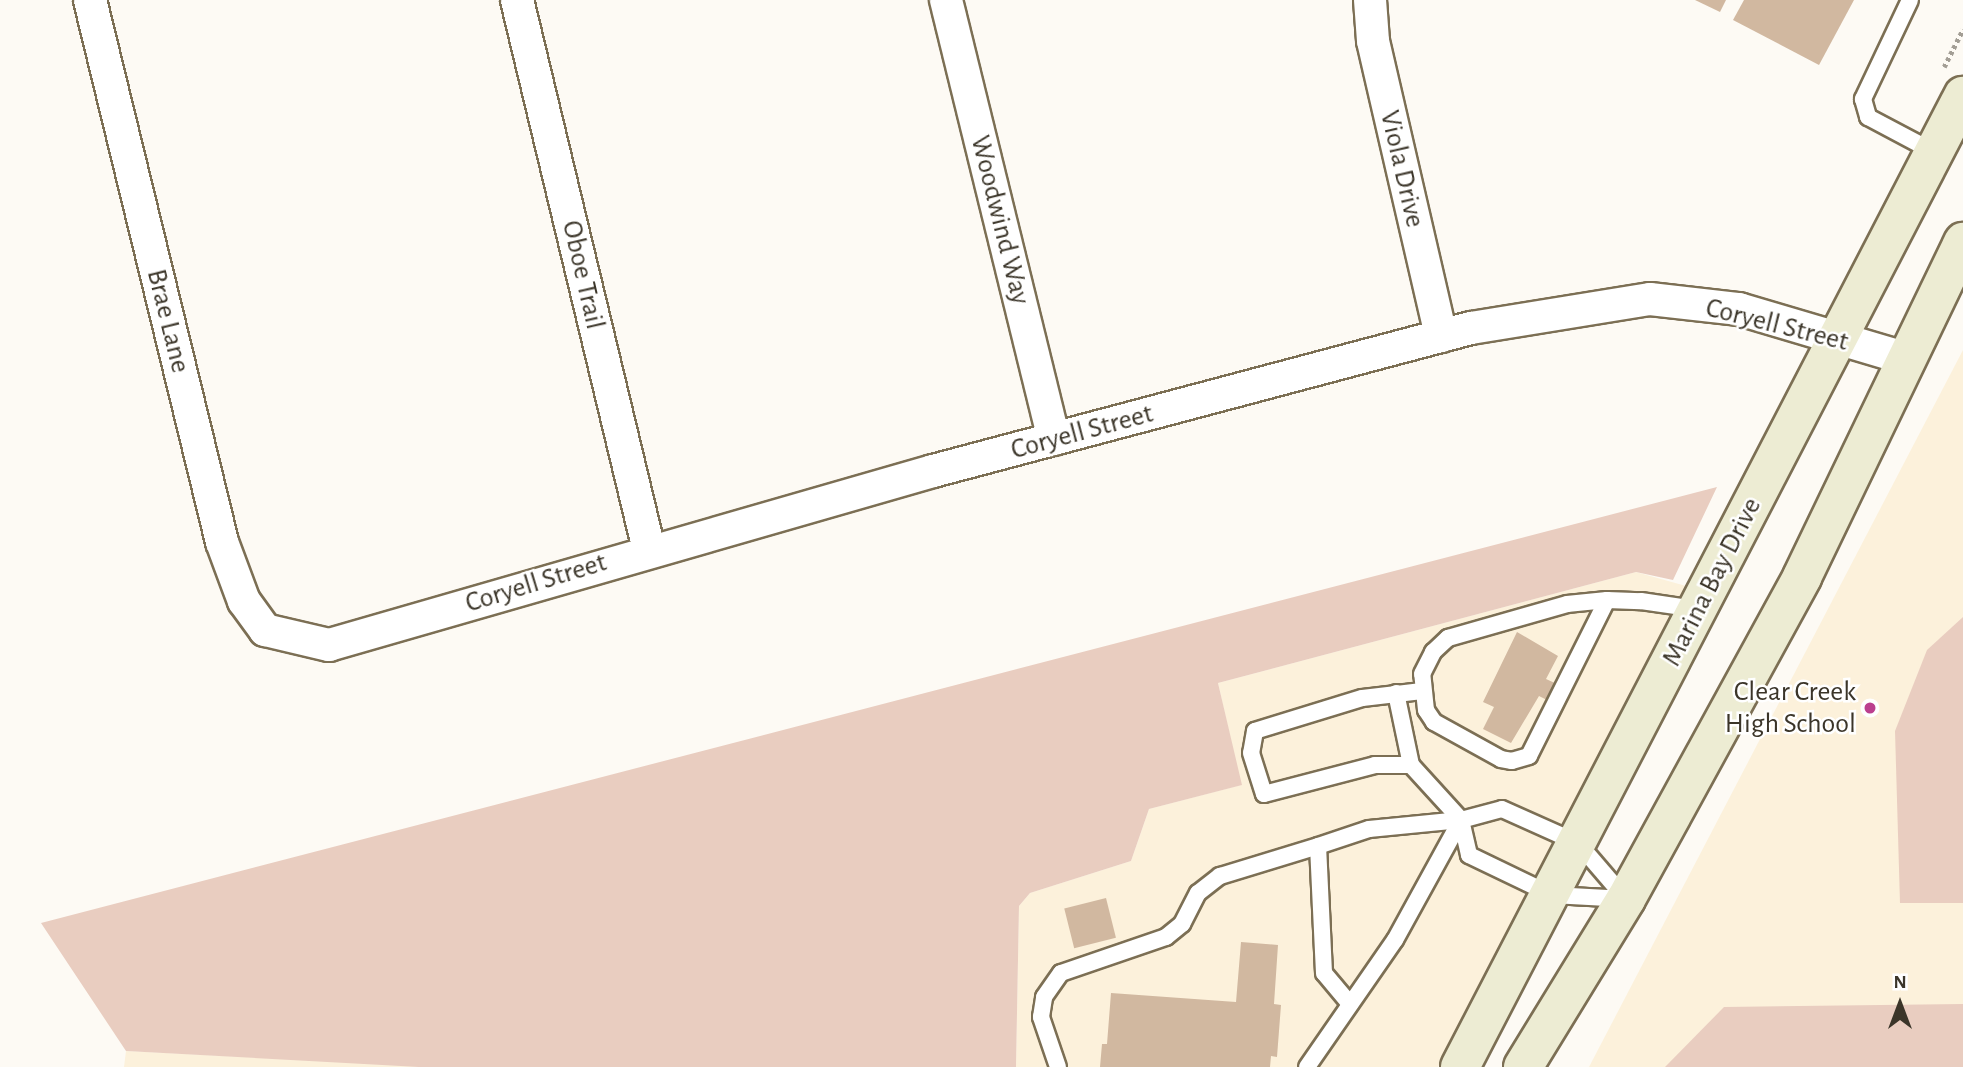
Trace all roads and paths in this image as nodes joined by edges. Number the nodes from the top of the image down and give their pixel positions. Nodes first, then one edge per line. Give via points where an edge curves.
1 (90, 0) edge
2 (517, 0) edge
3 (946, 0) edge
4 (1370, 0) edge
5 (1909, 0) edge
6 (1963, 96) edge
7 (1934, 152) junction
8 (1963, 242) edge
9 (1441, 336) junction
10 (1838, 338) junction
11 (1904, 358) junction
12 (1054, 439) junction
13 (649, 550) junction
14 (1607, 600) junction
15 (1698, 609) junction
16 (268, 631) joint
17 (1422, 691) junction
18 (1396, 694) junction
19 (1411, 765) junction
20 (1461, 820) junction
21 (1578, 843) junction
22 (1318, 846) junction
23 (1552, 895) junction
24 (1626, 899) junction
25 (1350, 1004) junction
26 (1058, 1067) edge
27 (1307, 1067) edge
28 (1460, 1067) edge
29 (1523, 1067) edge

1 - 16 street, Brae Lane via 222,542 244,601
2 - 13 street, Oboe Trail
3 - 12 street, Woodwind Way
4 - 9 street, Viola Drive via 1373,41
5 - 7 lane via 1863,99 1868,117
6 - 7 main road, Marina Bay Drive
7 - 10 main road, Marina Bay Drive
8 - 11 main road
9 - 10 street, Coryell Street via 1650,299 1739,309
9 - 12 street, Coryell Street
10 - 11 street, Coryell Street
10 - 15 main road, Marina Bay Drive
11 - 24 main road via 1802,577
12 - 13 street, Coryell Street
13 - 16 street, Coryell Street via 329,645
14 - 15 lane
14 - 17 lane via 1544,610 1448,638 1433,652 1422,674
14 - 17 lane via 1529,756 1501,759 1450,733 1434,722
15 - 21 main road, Marina Bay Drive
17 - 18 lane
18 - 19 lane
18 - 19 lane via 1362,698 1255,731 1251,753 1264,794 1375,765
19 - 20 lane
20 - 21 lane via 1502,809
20 - 22 lane via 1368,829
20 - 23 lane via 1469,855
20 - 25 lane via 1395,940
21 - 23 main road, Marina Bay Drive
21 - 24 lane
22 - 25 lane via 1324,973
22 - 26 lane via 1220,876 1198,893 1182,924 1167,937 1061,974 1044,997 1041,1017
23 - 24 lane
23 - 28 main road, Marina Bay Drive
24 - 29 main road
25 - 27 lane

